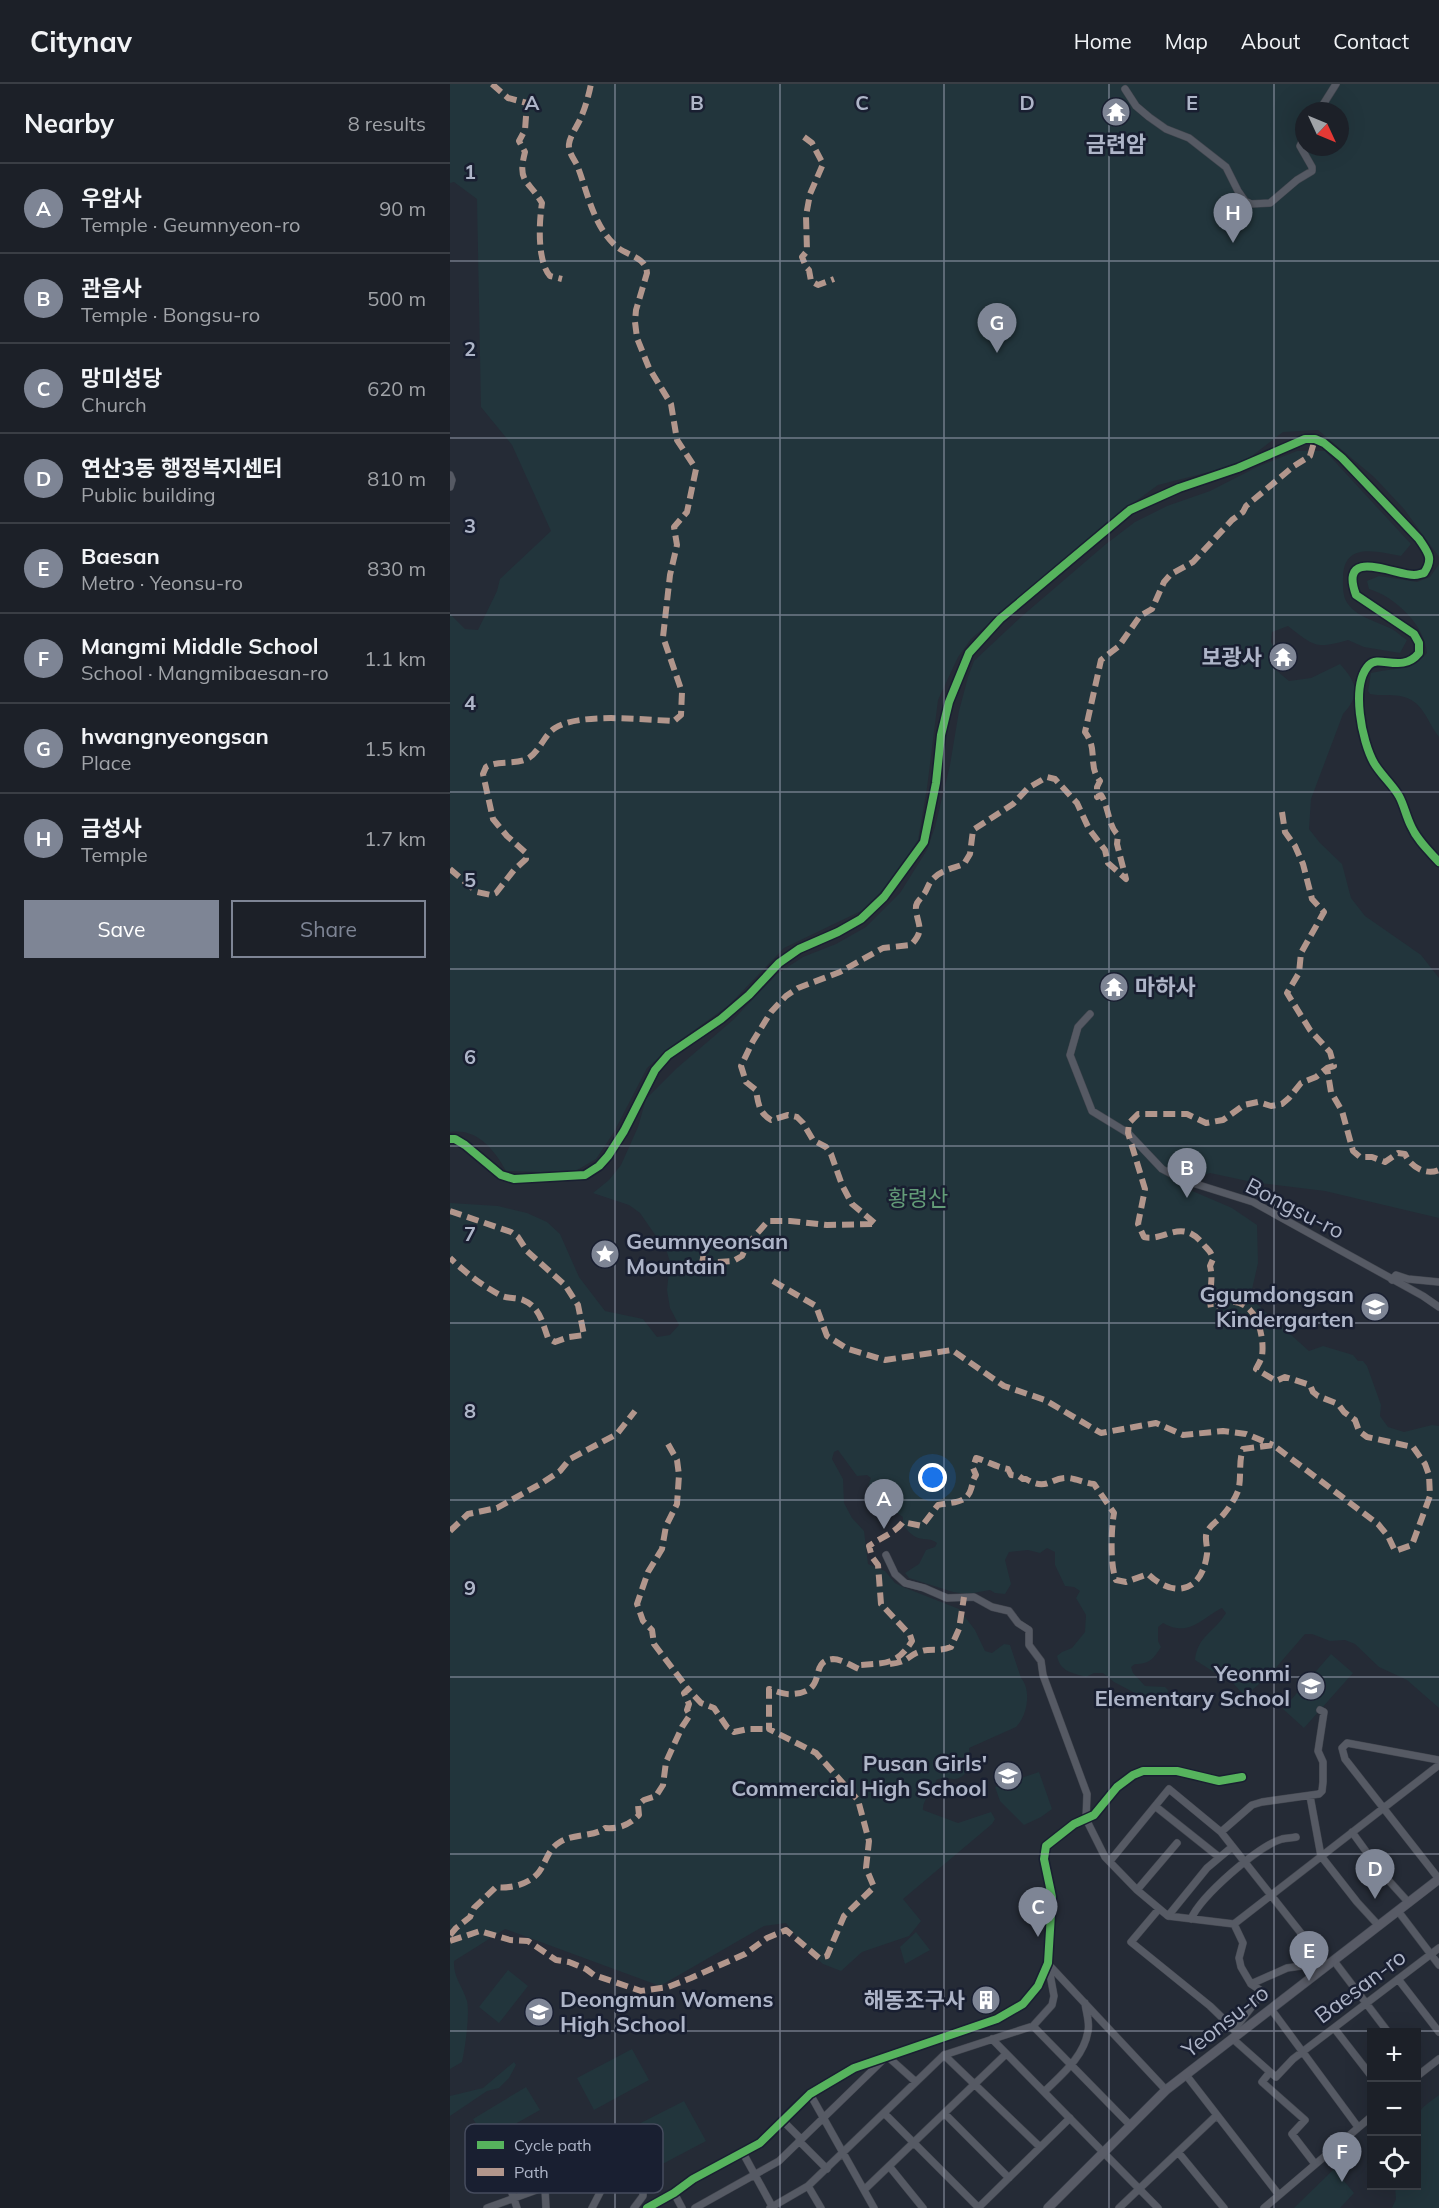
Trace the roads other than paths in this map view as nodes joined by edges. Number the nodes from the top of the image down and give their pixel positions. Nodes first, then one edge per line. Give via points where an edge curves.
1 (1336, 84) edge
2 (1125, 89) dead end
3 (1325, 102) edge
4 (1306, 156) edge
5 (450, 476) edge
6 (450, 487) edge
7 (1439, 862) edge
8 (1090, 1014) dead end
9 (450, 1139) edge
10 (1392, 1280) junction
11 (1439, 1282) edge
12 (1439, 1307) edge
13 (886, 1555) dead end
14 (1320, 1710) dead end
15 (1439, 1763) edge
16 (1242, 1777) dead end
17 (1310, 1796) junction
18 (1155, 1806) junction
19 (1383, 1808) junction
20 (1086, 1819) junction
21 (1221, 1832) junction
22 (1352, 1832) junction
23 (1296, 1837) dead end
24 (1177, 1843) dead end
25 (1232, 1847) junction
26 (1321, 1856) junction
27 (1219, 1857) junction
28 (1110, 1861) junction
29 (1245, 1863) junction
30 (1439, 1879) edge
31 (1137, 1890) junction
32 (1271, 1895) junction
33 (1409, 1903) junction
34 (1158, 1910) junction
35 (1398, 1911) junction
36 (1168, 1916) junction
37 (1191, 1919) junction
38 (1234, 1924) junction
39 (1379, 1926) junction
40 (1439, 1948) edge
41 (1431, 1954) junction
42 (1047, 1963) junction
43 (1439, 1965) edge
44 (1327, 1966) junction
45 (1398, 1979) junction
46 (1251, 1984) junction
47 (1084, 2003) junction
48 (1366, 2004) junction
49 (1271, 2009) junction
50 (1033, 2026) junction
51 (1334, 2028) junction
52 (1385, 2028) edge
53 (1439, 2032) edge
54 (1235, 2034) junction
55 (992, 2039) junction
56 (1302, 2052) junction
57 (1006, 2054) junction
58 (944, 2055) junction
59 (887, 2056) junction
60 (1439, 2059) edge
61 (1071, 2065) junction
62 (1367, 2071) edge
63 (1421, 2071) edge
64 (1270, 2073) junction
65 (1186, 2075) junction
66 (916, 2082) junction
67 (975, 2085) junction
68 (1166, 2090) junction
69 (1044, 2092) junction
70 (810, 2094) junction
71 (884, 2113) junction
72 (945, 2114) junction
73 (1216, 2115) junction
74 (823, 2117) junction
75 (1070, 2118) junction
76 (1367, 2119) edge
77 (783, 2121) junction
78 (1131, 2126) junction
79 (1358, 2127) junction
80 (800, 2140) junction
81 (914, 2143) junction
82 (1040, 2147) junction
83 (843, 2152) junction
84 (1104, 2152) junction
85 (1178, 2152) junction
86 (743, 2153) junction
87 (1315, 2164) junction
88 (889, 2166) junction
89 (826, 2169) junction
90 (755, 2175) junction
91 (1009, 2178) junction
92 (808, 2186) junction
93 (1139, 2188) junction
94 (864, 2190) junction
95 (512, 2193) edge
96 (528, 2193) edge
97 (545, 2193) edge
98 (600, 2193) edge
99 (643, 2193) edge
100 (674, 2193) junction
101 (1279, 2195) junction
102 (513, 2198) junction
103 (487, 2208) edge
104 (517, 2208) edge
105 (546, 2208) edge
106 (592, 2208) edge
107 (634, 2208) edge
108 (647, 2208) edge
109 (682, 2208) edge
110 (695, 2208) edge
111 (772, 2208) edge
112 (821, 2208) edge
113 (874, 2208) edge
114 (923, 2208) edge
115 (978, 2208) edge
116 (1048, 2208) edge
117 (1119, 2208) edge
118 (1158, 2208) edge
119 (1224, 2208) edge
120 (1264, 2208) edge

1 - 3 street
2 - 4 street via 1149,117 1189,138 1226,167 1238,192 1251,204 1270,203 1312,171
5 - 6 street
7 - 9 street via 1412,828 1399,797 1378,769 1361,726 1361,685 1368,665 1413,660 1419,653 1419,643 1414,634 1356,595 1352,585 1358,569 1369,565 1413,575 1424,573 1430,565 1429,554 1419,538 1342,458 1319,440 1305,439 1130,510 1000,619 969,653 949,702 927,831 916,855 884,897 861,919 779,963 721,1019 668,1055 655,1070 609,1156 598,1166 585,1175 513,1179 501,1175 465,1145
8 - 10 street, Bongsu-ro via 1077,1027 1070,1055 1092,1111 1128,1133 1162,1169 1183,1180 1253,1202
10 - 11 street via 1396,1275
10 - 12 street, Bongsu-ro
13 - 20 street via 895,1574 905,1583 947,1598 974,1597 1009,1611 1029,1630 1029,1646 1041,1661 1087,1794
14 - 17 street via 1324,1712 1318,1751 1323,1762 1322,1791
15 - 19 street
15 - 19 street via 1347,1743 1342,1748 1346,1759
16 - 20 street via 1219,1781 1177,1771 1143,1771 1117,1787
17 - 21 street via 1252,1805
17 - 26 street
18 - 21 street via 1169,1790
18 - 27 street
18 - 28 street
19 - 22 street
19 - 30 street
20 - 28 street
20 - 42 street via 1056,1837 1044,1853 1052,1897
21 - 25 street
22 - 26 street
22 - 33 street
23 - 29 street via 1267,1846
24 - 31 street
25 - 27 street
25 - 29 street
26 - 32 street
26 - 39 street
27 - 36 street
28 - 31 street
29 - 32 street
29 - 37 street via 1222,1879
30 - 33 main road, Yeonsu-ro
31 - 34 street
32 - 38 street
32 - 44 street
33 - 35 main road, Yeonsu-ro
34 - 36 street
34 - 54 street via 1131,1942 1210,2006
35 - 39 main road, Yeonsu-ro
35 - 41 street
36 - 37 street
37 - 38 street
38 - 46 street via 1243,1943 1240,1967
39 - 44 main road, Yeonsu-ro
40 - 41 street, Baesan-ro
41 - 43 street
41 - 45 street, Baesan-ro
42 - 47 street
42 - 50 street via 1053,2005
42 - 59 street via 1031,1997 1007,2015
44 - 46 street via 1287,1968
44 - 48 street
44 - 49 main road, Yeonsu-ro
45 - 48 street, Baesan-ro
45 - 53 street
46 - 54 street via 1263,1992
47 - 61 street via 1088,2030
47 - 68 street
48 - 51 street, Baesan-ro
48 - 52 street
49 - 54 main road, Yeonsu-ro
49 - 56 street
50 - 55 street
50 - 61 street
51 - 56 street, Baesan-ro
51 - 62 street
54 - 64 street
54 - 65 main road, Yeonsu-ro
55 - 57 street
55 - 58 street
56 - 64 street, Baesan-ro via 1276,2077
56 - 79 street
57 - 67 street
57 - 69 street
58 - 66 street
58 - 67 street
59 - 66 street
59 - 70 street via 854,2068
59 - 74 street
60 - 63 street
61 - 69 street
61 - 78 street
64 - 87 street via 1262,2082 1305,2120 1292,2134
65 - 68 main road, Yeonsu-ro
65 - 73 street
66 - 71 street
67 - 72 street
67 - 82 street
68 - 78 main road, Yeonsu-ro
69 - 75 street
70 - 74 street
70 - 77 street
71 - 81 street
71 - 83 street
72 - 81 street
72 - 91 street
73 - 85 street
73 - 101 street
74 - 80 street
74 - 83 street
75 - 82 street
75 - 84 street
76 - 79 street
77 - 80 street
77 - 86 street via 760,2144
78 - 84 main road, Yeonsu-ro
79 - 87 street
80 - 89 street
80 - 90 street via 779,2161
81 - 88 street
81 - 115 street
82 - 91 street
83 - 89 street
83 - 94 street
84 - 93 street
84 - 116 main road, Yeonsu-ro
85 - 93 street
85 - 119 street
86 - 90 street
86 - 100 street
87 - 101 street
88 - 94 street
88 - 114 street
89 - 92 street
90 - 110 street
90 - 111 street
91 - 115 street
92 - 111 street
92 - 112 street
93 - 117 street
93 - 118 street
94 - 113 street
95 - 102 street
96 - 102 street
97 - 105 street
98 - 106 street
99 - 107 street
100 - 108 street
100 - 109 street
101 - 120 street
102 - 103 street
102 - 104 street

